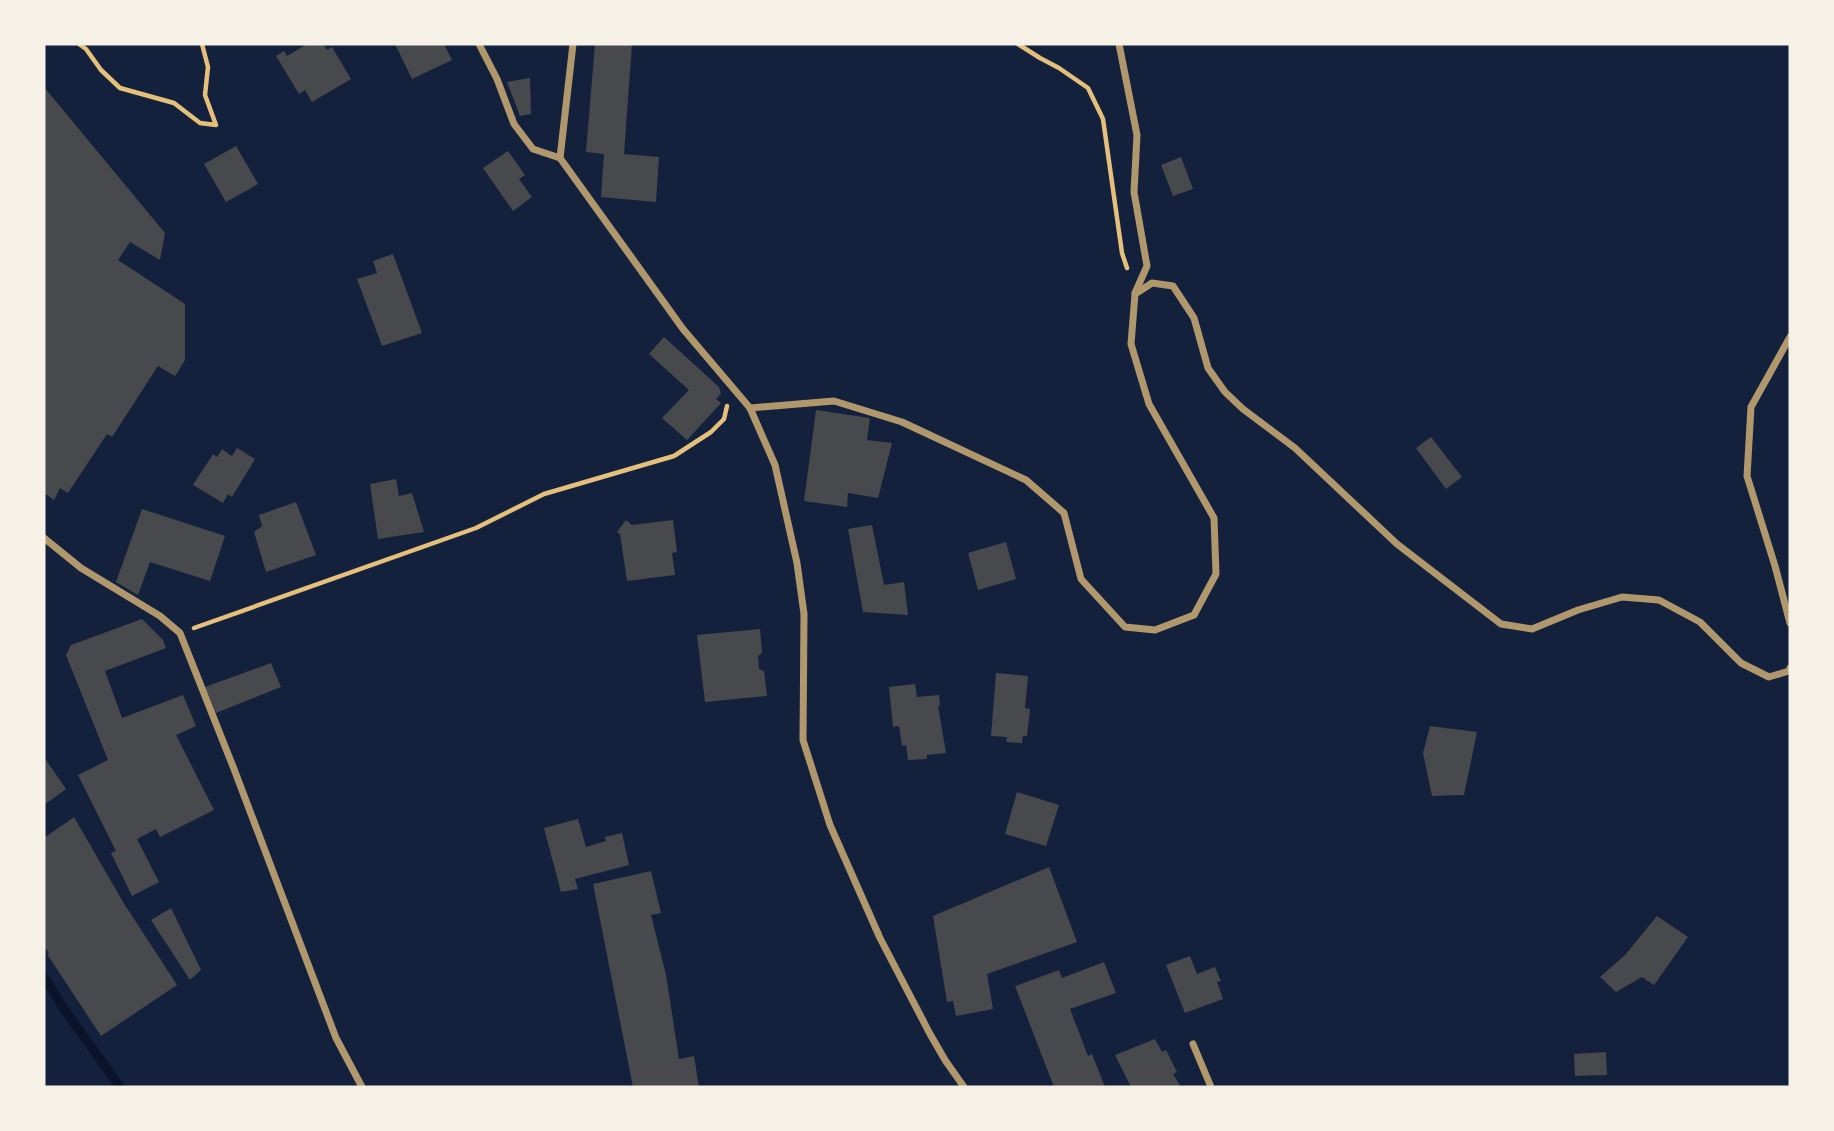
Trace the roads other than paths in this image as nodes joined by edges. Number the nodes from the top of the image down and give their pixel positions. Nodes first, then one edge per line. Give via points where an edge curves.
1 (478, 44) edge
2 (573, 44) edge
3 (1119, 44) edge
4 (560, 158) junction
5 (1135, 294) junction
6 (1790, 337) edge
7 (750, 408) junction
8 (44, 538) edge
9 (1790, 623) edge
10 (1790, 668) edge
11 (1194, 1044) dead end
12 (362, 1087) edge
13 (964, 1087) edge
14 (1211, 1087) edge

1 - 4 street via 514,124 533,149
2 - 4 street
3 - 5 street via 1137,135 1134,192 1146,266
4 - 7 street via 683,329
5 - 7 street via 1131,344 1149,404 1214,518 1216,575 1194,615 1155,630 1125,627 1081,579 1064,513 1026,480 902,422 834,401
5 - 10 street via 1152,283 1173,286 1194,318 1208,368 1225,393 1295,448 1397,544 1501,624 1532,629 1622,597 1659,600 1700,622 1741,663 1769,677
6 - 9 street via 1751,407 1747,476
7 - 13 street via 775,465 797,563 804,614 803,740 830,825 880,937 930,1034
8 - 12 street via 180,634 336,1038
11 - 14 street

